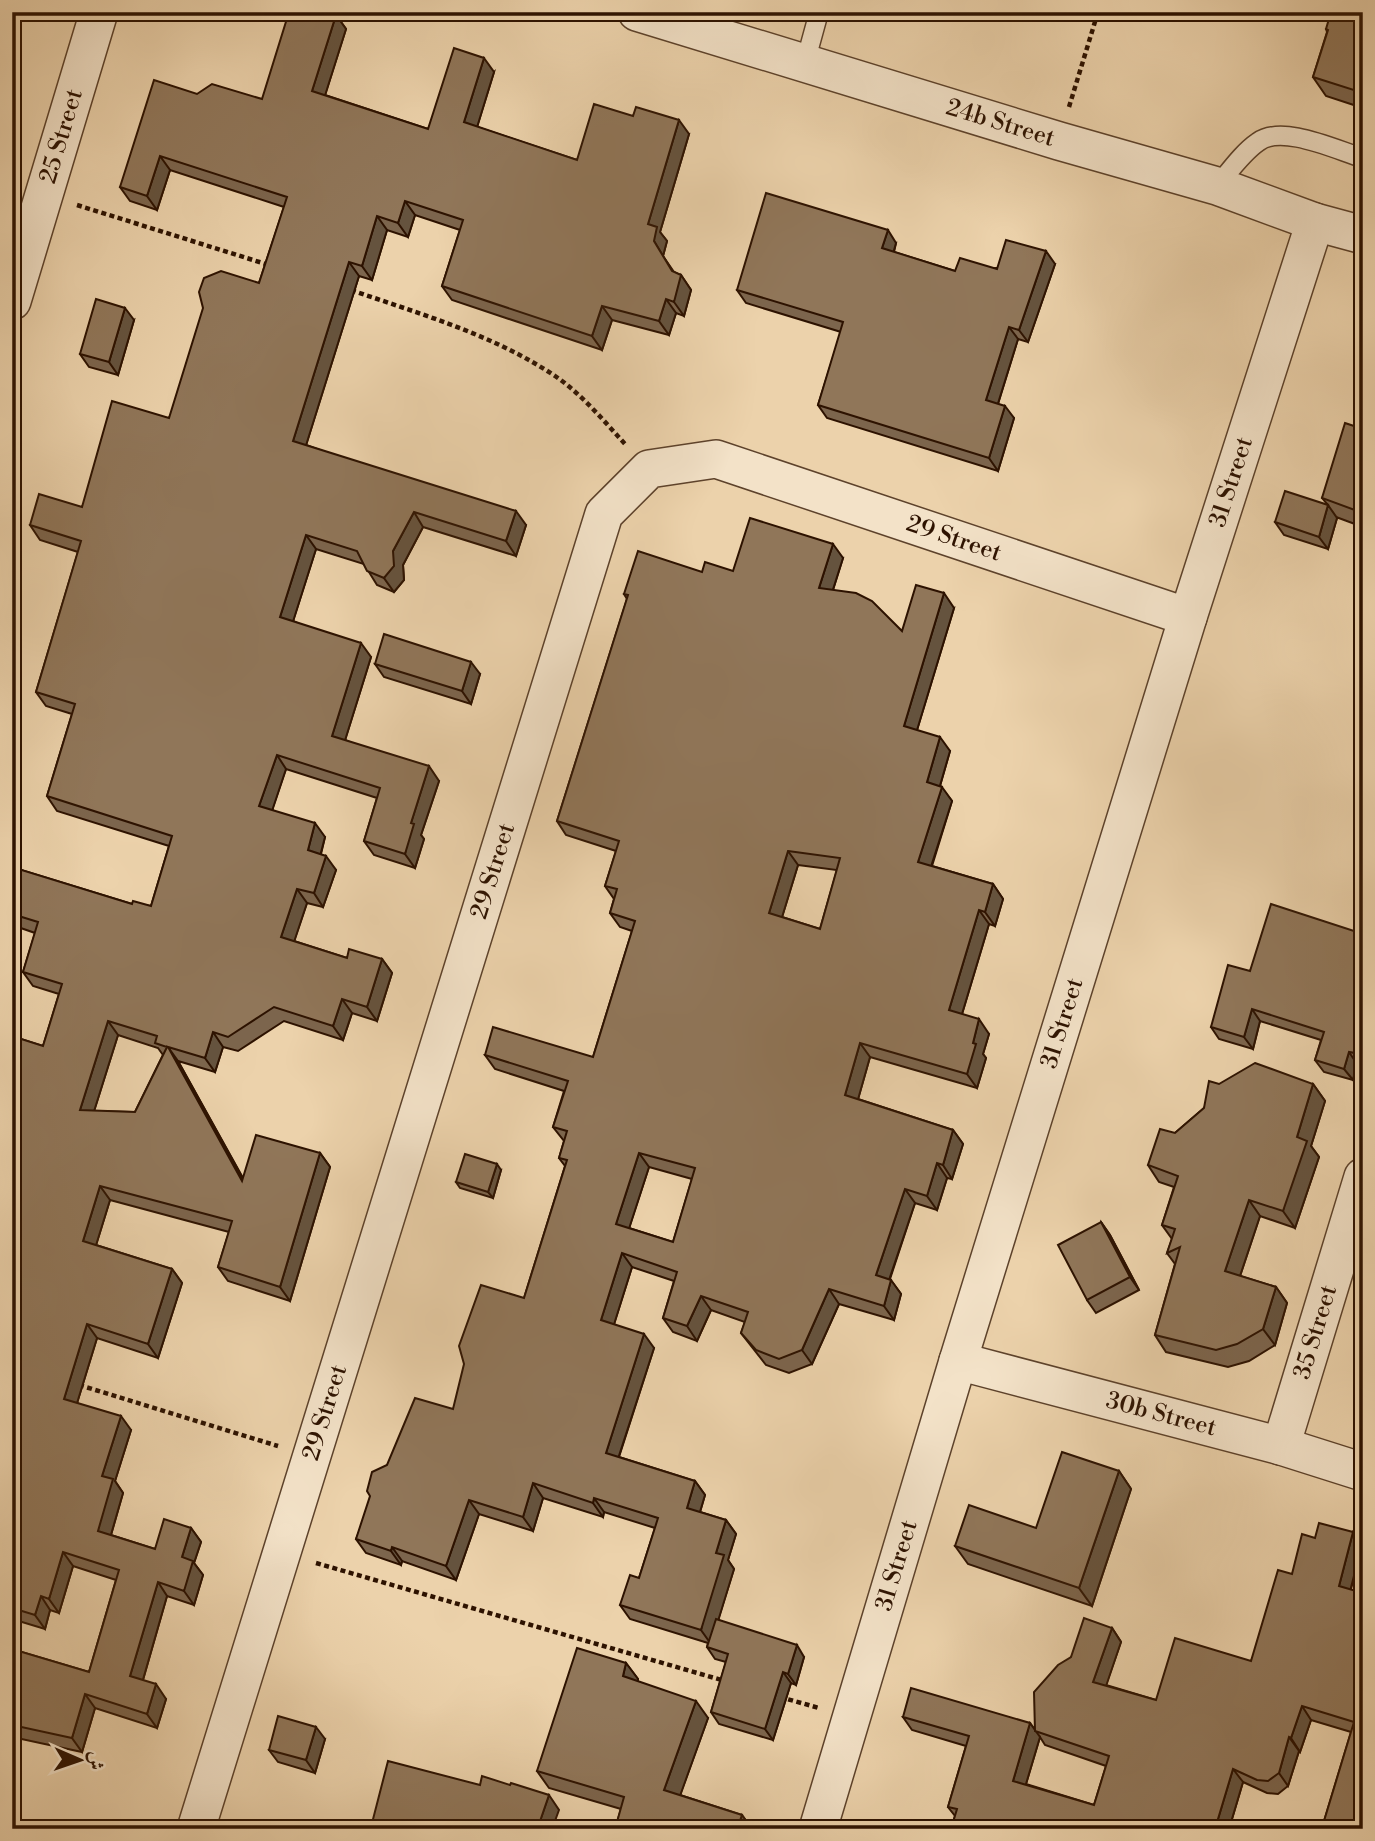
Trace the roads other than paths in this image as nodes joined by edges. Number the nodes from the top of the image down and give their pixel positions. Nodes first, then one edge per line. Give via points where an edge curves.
1 (99, 12) edge
2 (637, 12) edge
3 (819, 12) edge
4 (805, 63) junction
5 (1363, 158) edge
6 (1217, 186) junction
7 (1315, 222) junction
8 (1363, 235) edge
9 (12, 302) edge
10 (1188, 617) junction
11 (1363, 1177) edge
12 (958, 1360) junction
13 (1282, 1446) junction
14 (1363, 1472) edge
15 (196, 1829) edge
16 (818, 1829) edge

1 - 9 street, 25 Street
2 - 4 street, 24b Street
3 - 4 lane
4 - 6 street, 24b Street
5 - 6 lane via 1299,138 1272,136 1248,150
6 - 7 street, 24b Street
7 - 8 street, 24b Street
7 - 10 street, 31 Street
10 - 12 street, 31 Street
10 - 15 street, 29 Street via 716,459 649,469 604,514
11 - 13 street, 35 Street
12 - 13 street, 30b Street
12 - 16 street, 31 Street
13 - 14 street, 30b Street

